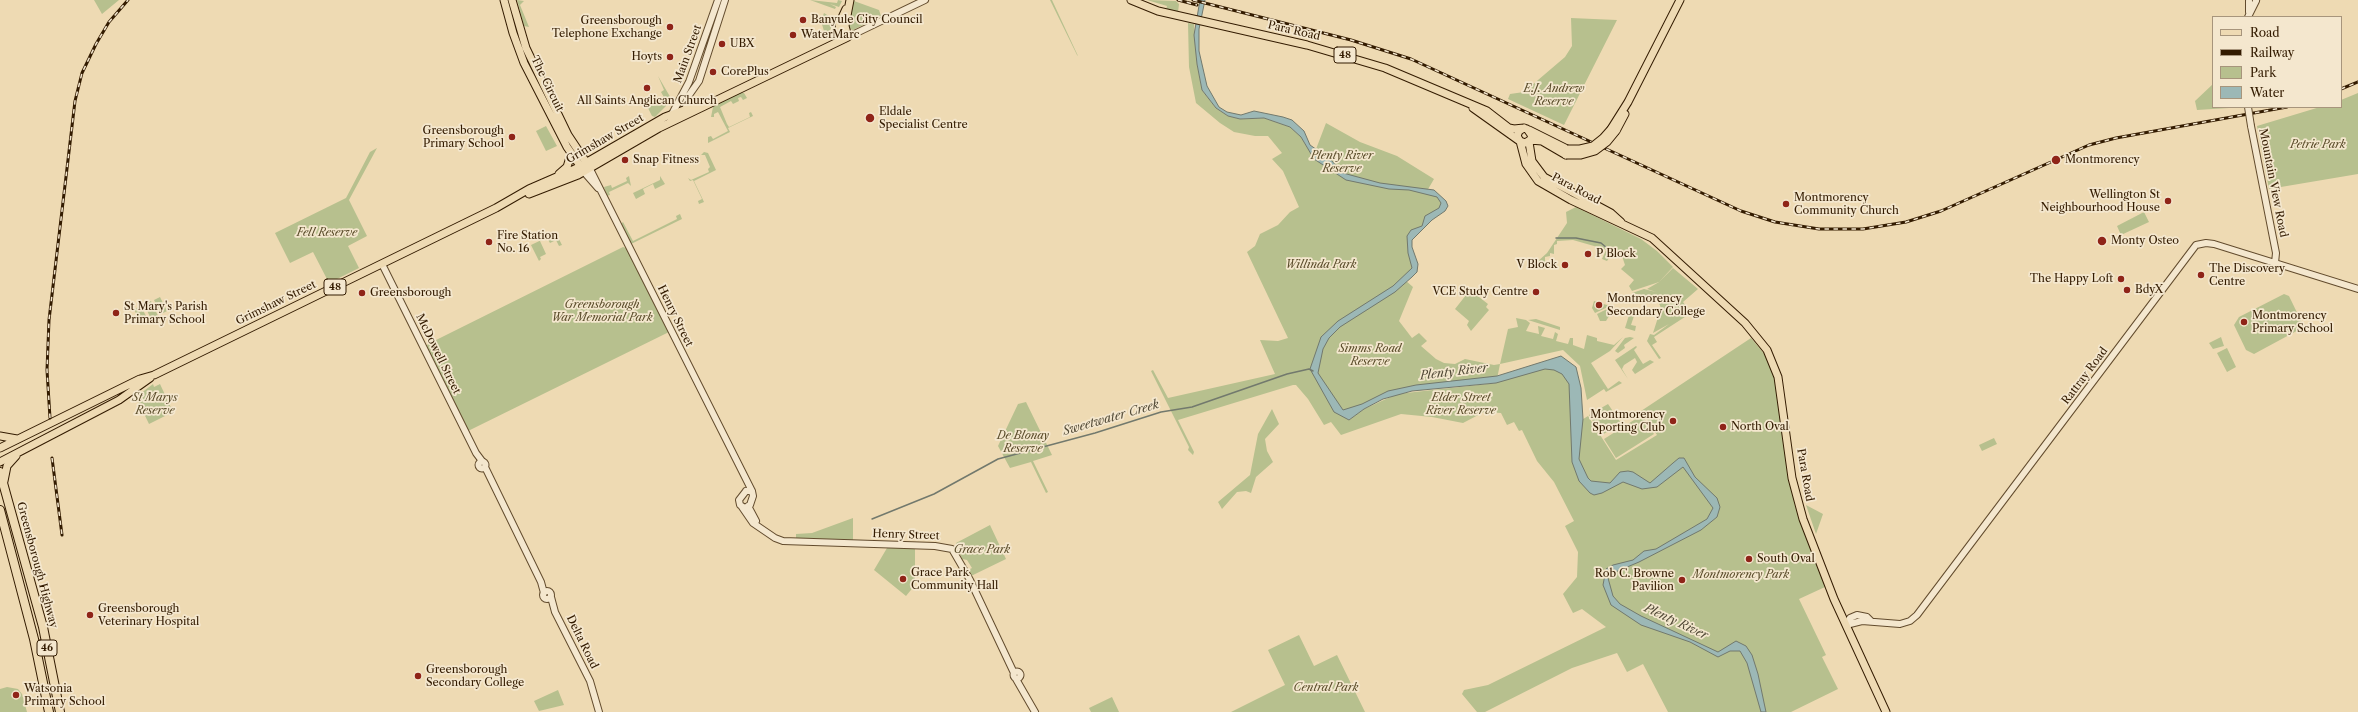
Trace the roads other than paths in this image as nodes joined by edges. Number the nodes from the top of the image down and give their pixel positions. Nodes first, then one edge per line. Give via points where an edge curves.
1 (504, 0) edge
2 (512, 0) edge
3 (719, 0) edge
4 (725, 0) edge
5 (925, 0) edge
6 (1131, 0) edge
7 (1680, 0) edge
8 (2251, 0) edge
9 (850, 3) edge
10 (2248, 16) edge
11 (844, 38) junction
12 (697, 60) junction
13 (530, 64) junction
14 (691, 77) junction
15 (699, 78) junction
16 (691, 92) junction
17 (707, 104) junction
18 (698, 105) junction
19 (1470, 105) junction
20 (2248, 108) edge
21 (686, 112) junction
22 (672, 114) junction
23 (652, 128) junction
24 (1526, 129) junction
25 (1519, 141) junction
26 (1529, 141) junction
27 (1567, 152) junction
28 (571, 154) junction
29 (585, 168) junction
30 (554, 178) junction
31 (516, 198) junction
32 (1623, 223) junction
33 (2275, 263) junction
34 (382, 264) junction
35 (2358, 289) edge
36 (154, 375) junction
37 (110, 395) junction
38 (110, 405) junction
39 (0, 436) edge
40 (18, 439) junction
41 (0, 448) edge
42 (22, 450) junction
43 (0, 462) edge
44 (0, 472) edge
45 (5, 488) junction
46 (749, 491) junction
47 (745, 506) junction
48 (0, 510) edge
49 (547, 595) joint
50 (1846, 624) junction
51 (49, 712) edge
52 (60, 712) edge
53 (599, 712) edge
54 (1035, 712) edge
55 (1886, 712) edge

1 - 13 main road, The Circuit via 515,39
2 - 13 main road, The Circuit
3 - 12 street, Main Street
4 - 15 street, Main Street
5 - 11 street, Grimshaw Street
6 - 19 main road, Para Road / 48 via 1153,10 1307,45 1375,64
7 - 27 main road, bridge via 1614,130 1593,146
8 - 10 street
9 - 11 main road
11 - 17 main road, Grimshaw Street
12 - 14 street, Main Street
12 - 15 street
13 - 28 main road, The Circuit
13 - 29 main road, The Circuit
14 - 15 street via 693,83
14 - 22 street, Main Street
15 - 16 street, Main Street
16 - 18 street via 692,99
16 - 21 street, Main Street via 686,100
17 - 18 main road, Grimshaw Street
17 - 21 main road, Grimshaw Street via 702,109
18 - 21 main road, Grimshaw Street
19 - 24 main road, Para Road / 48 via 1487,111 1509,128
19 - 25 main road, Para Road / 48
20 - 33 street, Mountain View Road, bridge via 2276,253
21 - 22 main road, Grimshaw Street
21 - 23 main road, Grimshaw Street
22 - 23 main road, Grimshaw Street
23 - 29 main road, Grimshaw Street
24 - 25 main road via 1518,133
24 - 26 main road, Para Road via 1532,134
24 - 27 main road, 48
25 - 26 main road, 48
25 - 32 main road, Para Road via 1529,171 1541,183 1596,213
26 - 27 main road, 48 via 1540,140
26 - 32 main road, Para Road via 1532,161 1544,177 1611,213
28 - 29 main road, The Circuit
28 - 30 main road via 567,167
29 - 30 main road, Grimshaw Street / 48
29 - 31 main road, Grimshaw Street / 48
29 - 46 street, Henry Street via 597,181 598,188
30 - 31 main road, Grimshaw Street / 48
31 - 34 main road, Grimshaw Street / 48
32 - 50 main road, Para Road via 1652,238 1669,253 1745,323 1770,354 1778,378 1797,501
33 - 35 street, Rattray Road
33 - 50 street, Rattray Road via 2214,244 2196,245 1917,615 1900,624 1891,625 1857,615 1850,618
34 - 36 main road, Grimshaw Street / 48
34 - 49 street, McDowell Street
36 - 37 main road, Grimshaw Street / 48 via 140,379
36 - 38 main road, Grimshaw Street / 48 via 130,394
37 - 38 main road
37 - 40 main road, Grimshaw Street / 48
38 - 42 main road, Grimshaw Street / 48
39 - 40 main road
40 - 41 main road, Grimshaw Street / 48
42 - 43 main road, Grimshaw Street / 48
42 - 45 main road via 4,472
44 - 45 highway, Greensborough Highway / 46
45 - 52 highway, Greensborough Highway / 46 via 43,627
46 - 47 street via 753,496
46 - 47 street via 739,500
47 - 54 street, Henry Street via 759,526 783,541 950,548 956,553
48 - 51 highway, Greensborough Highway / 46 via 34,639
49 - 53 street, Delta Road via 590,681
50 - 55 main road, Para Road

